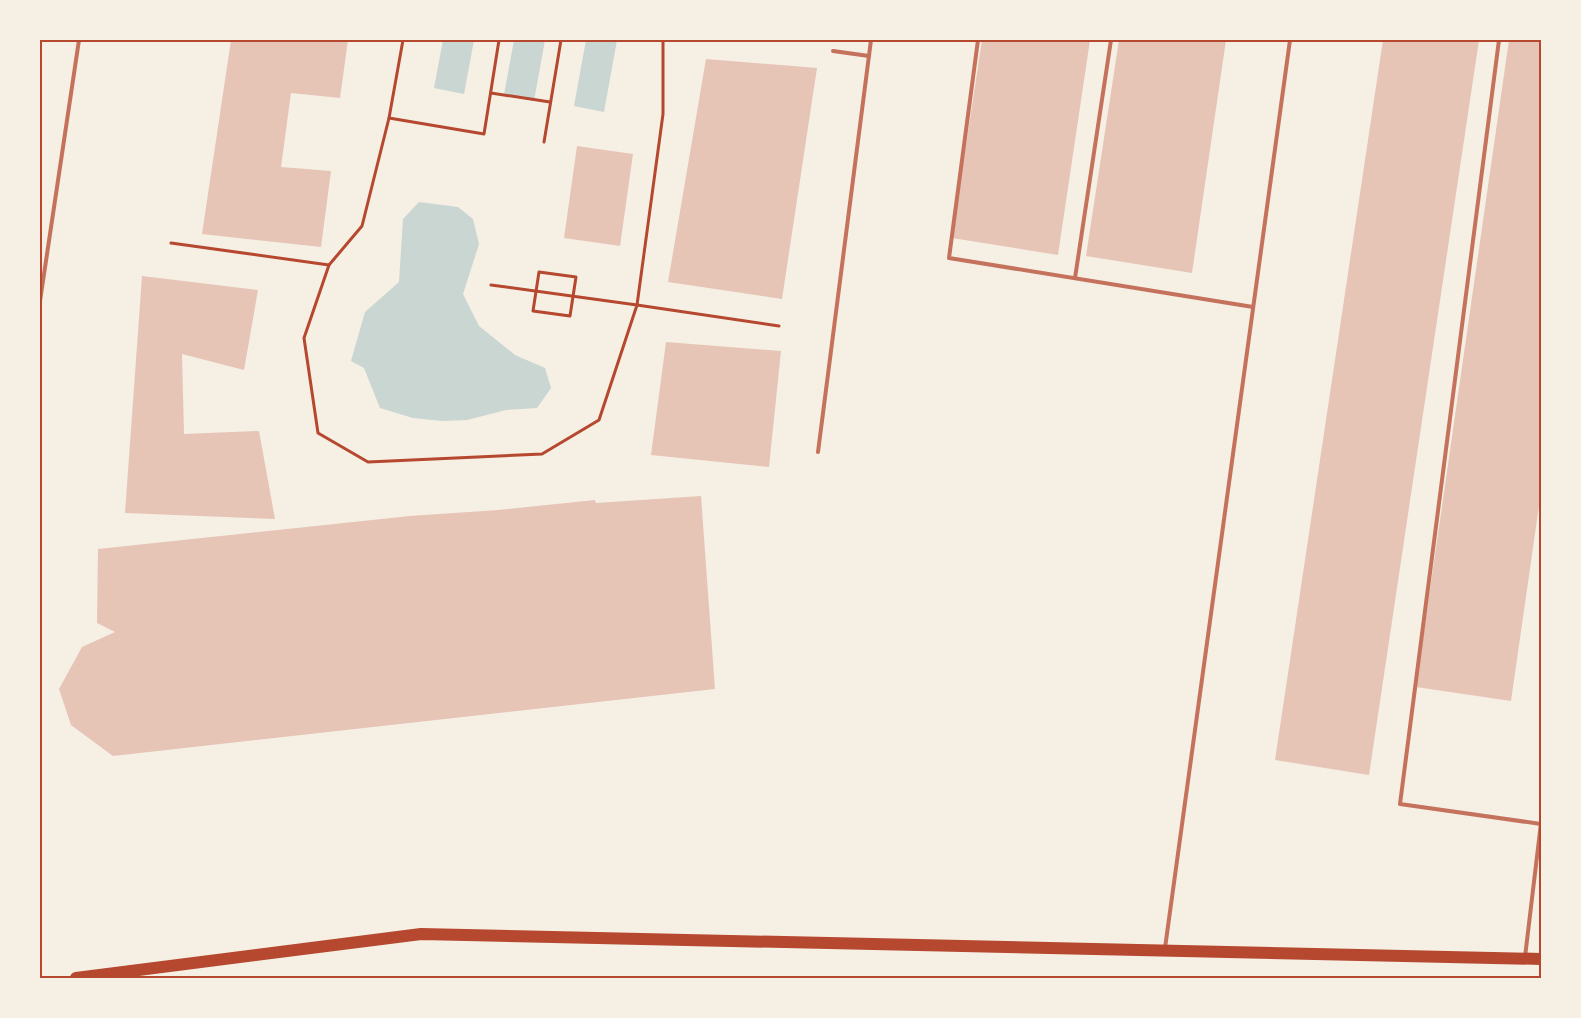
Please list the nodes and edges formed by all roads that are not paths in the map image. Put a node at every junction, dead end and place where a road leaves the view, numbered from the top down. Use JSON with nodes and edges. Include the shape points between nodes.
{"nodes":[{"id":1,"x":79,"y":40,"type":"edge"},
{"id":2,"x":871,"y":40,"type":"edge"},
{"id":3,"x":978,"y":40,"type":"edge"},
{"id":4,"x":1111,"y":40,"type":"edge"},
{"id":5,"x":1290,"y":40,"type":"edge"},
{"id":6,"x":1499,"y":40,"type":"edge"},
{"id":7,"x":833,"y":51,"type":"dead end"},
{"id":8,"x":869,"y":56,"type":"junction"},
{"id":9,"x":1076,"y":278,"type":"junction"},
{"id":10,"x":40,"y":301,"type":"edge"},
{"id":11,"x":1253,"y":307,"type":"junction"},
{"id":12,"x":818,"y":452,"type":"dead end"},
{"id":13,"x":1541,"y":823,"type":"edge"},
{"id":14,"x":1165,"y":951,"type":"junction"},
{"id":15,"x":1525,"y":958,"type":"junction"},
{"id":16,"x":1541,"y":959,"type":"edge"},
{"id":17,"x":76,"y":978,"type":"edge"}],
"edges":[{"from":1,"to":10,"type":"lane"},
{"from":2,"to":8,"type":"lane"},
{"from":3,"to":9,"type":"lane","via":[[949,258]]},
{"from":4,"to":9,"type":"lane"},
{"from":5,"to":11,"type":"lane"},
{"from":6,"to":13,"type":"lane","via":[[1400,804]]},
{"from":7,"to":8,"type":"lane"},
{"from":8,"to":12,"type":"lane"},
{"from":9,"to":11,"type":"lane"},
{"from":11,"to":14,"type":"lane"},
{"from":13,"to":15,"type":"lane"},
{"from":14,"to":15,"type":"main road"},
{"from":14,"to":17,"type":"main road","via":[[421,934]]},
{"from":15,"to":16,"type":"main road"}]}
